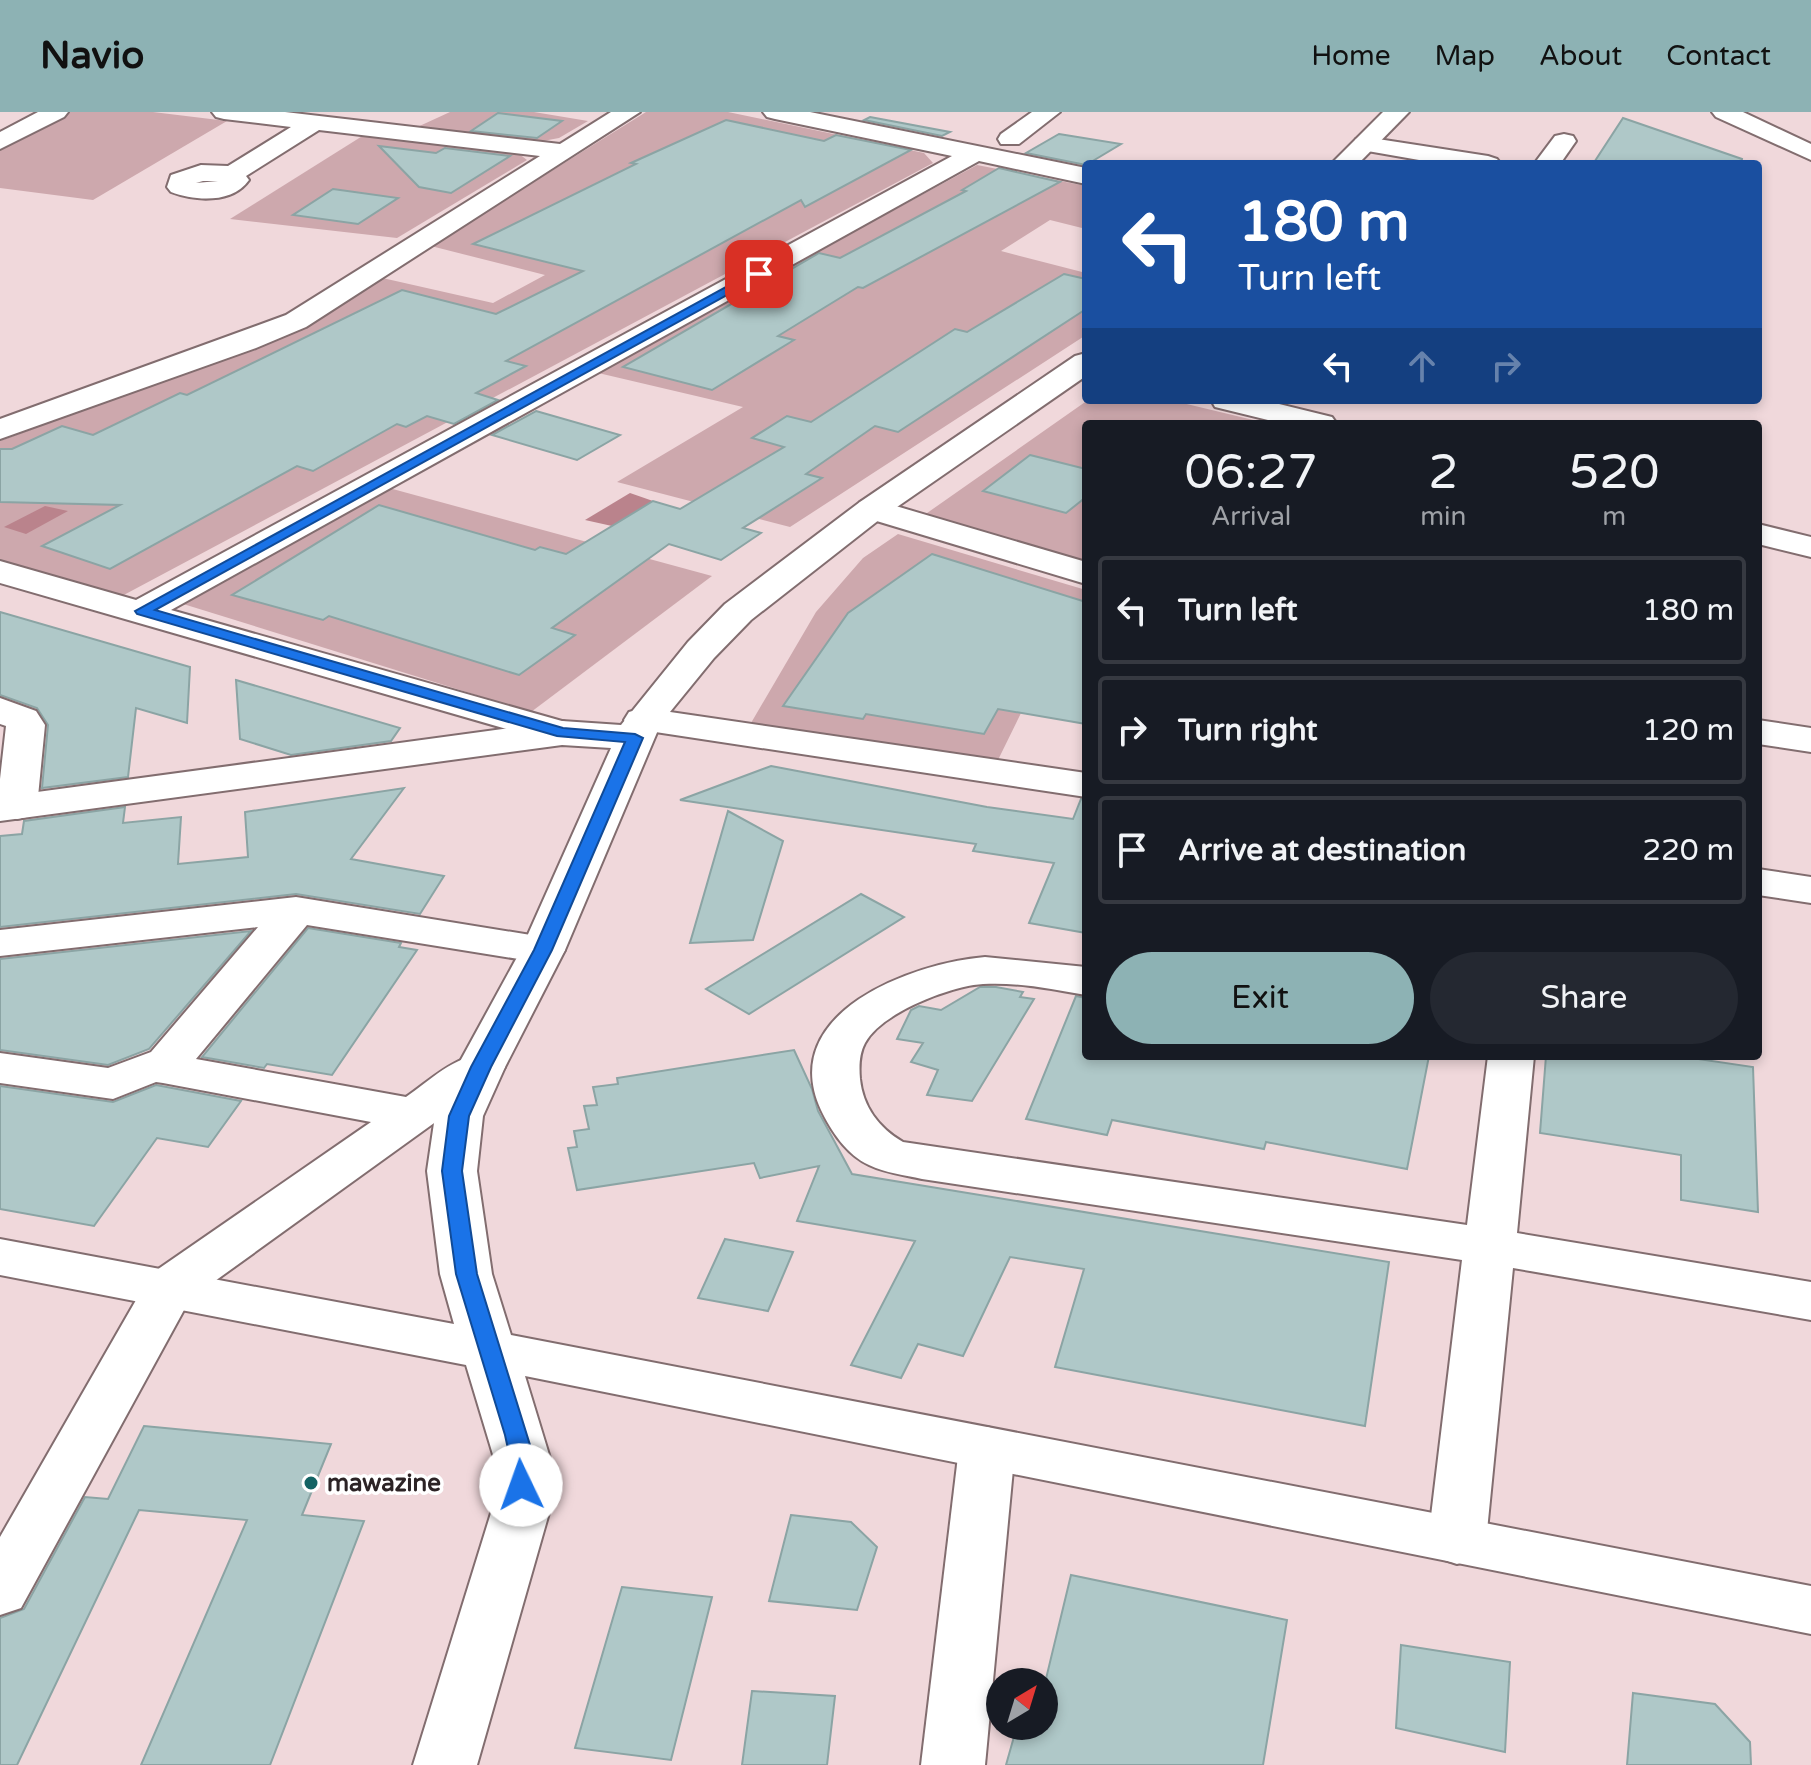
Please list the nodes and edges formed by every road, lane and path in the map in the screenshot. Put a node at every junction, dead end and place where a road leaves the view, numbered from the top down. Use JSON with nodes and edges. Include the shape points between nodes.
{"nodes":[{"id":1,"x":56,"y":112,"type":"edge"},
{"id":2,"x":224,"y":112,"type":"edge"},
{"id":3,"x":628,"y":112,"type":"edge"},
{"id":4,"x":775,"y":112,"type":"edge"},
{"id":5,"x":1048,"y":112,"type":"edge"},
{"id":6,"x":1397,"y":112,"type":"edge"},
{"id":7,"x":1724,"y":112,"type":"edge"},
{"id":8,"x":1771,"y":112,"type":"edge"},
{"id":9,"x":305,"y":122,"type":"junction"},
{"id":10,"x":1010,"y":139,"type":"dead end"},
{"id":11,"x":1811,"y":139,"type":"edge"},
{"id":12,"x":1564,"y":141,"type":"dead end"},
{"id":13,"x":0,"y":142,"type":"edge"},
{"id":14,"x":1365,"y":144,"type":"junction"},
{"id":15,"x":565,"y":152,"type":"junction"},
{"id":16,"x":1811,"y":153,"type":"edge"},
{"id":17,"x":974,"y":154,"type":"junction"},
{"id":18,"x":1348,"y":160,"type":"edge"},
{"id":19,"x":1463,"y":160,"type":"edge"},
{"id":20,"x":1550,"y":160,"type":"edge"},
{"id":21,"x":221,"y":173,"type":"dead end"},
{"id":22,"x":1082,"y":175,"type":"edge"},
{"id":23,"x":1082,"y":366,"type":"edge"},
{"id":24,"x":1279,"y":406,"type":"edge"},
{"id":25,"x":1312,"y":420,"type":"edge"},
{"id":26,"x":0,"y":430,"type":"edge"},
{"id":27,"x":872,"y":509,"type":"junction"},
{"id":28,"x":1762,"y":535,"type":"edge"},
{"id":29,"x":1811,"y":547,"type":"edge"},
{"id":30,"x":0,"y":572,"type":"edge"},
{"id":31,"x":1082,"y":572,"type":"edge"},
{"id":32,"x":142,"y":611,"type":"junction"},
{"id":33,"x":0,"y":710,"type":"edge"},
{"id":34,"x":639,"y":729,"type":"junction"},
{"id":35,"x":562,"y":733,"type":"junction"},
{"id":36,"x":1762,"y":733,"type":"edge"},
{"id":37,"x":1811,"y":740,"type":"edge"},
{"id":38,"x":1082,"y":784,"type":"edge"},
{"id":39,"x":9,"y":808,"type":"edge"},
{"id":40,"x":1762,"y":883,"type":"edge"},
{"id":41,"x":1811,"y":890,"type":"edge"},
{"id":42,"x":296,"y":910,"type":"junction"},
{"id":43,"x":0,"y":943,"type":"edge"},
{"id":44,"x":543,"y":950,"type":"junction"},
{"id":45,"x":1082,"y":981,"type":"edge"},
{"id":46,"x":1511,"y":1060,"type":"edge"},
{"id":47,"x":481,"y":1067,"type":"junction"},
{"id":48,"x":0,"y":1068,"type":"edge"},
{"id":49,"x":163,"y":1068,"type":"junction"},
{"id":50,"x":413,"y":1114,"type":"junction"},
{"id":51,"x":1490,"y":1246,"type":"junction"},
{"id":52,"x":0,"y":1257,"type":"edge"},
{"id":53,"x":170,"y":1287,"type":"junction"},
{"id":54,"x":1811,"y":1301,"type":"edge"},
{"id":55,"x":489,"y":1350,"type":"junction"},
{"id":56,"x":987,"y":1448,"type":"junction"},
{"id":57,"x":1457,"y":1541,"type":"junction"},
{"id":58,"x":0,"y":1591,"type":"edge"},
{"id":59,"x":1811,"y":1610,"type":"edge"},
{"id":60,"x":445,"y":1765,"type":"edge"},
{"id":61,"x":953,"y":1765,"type":"edge"}],
"edges":[{"from":1,"to":13,"type":"street"},
{"from":2,"to":9,"type":"street"},
{"from":3,"to":15,"type":"street"},
{"from":4,"to":17,"type":"street"},
{"from":5,"to":10,"type":"street"},
{"from":6,"to":14,"type":"street"},
{"from":7,"to":16,"type":"street"},
{"from":8,"to":11,"type":"street"},
{"from":9,"to":15,"type":"street"},
{"from":9,"to":21,"type":"street"},
{"from":12,"to":20,"type":"street"},
{"from":14,"to":18,"type":"street"},
{"from":14,"to":19,"type":"street"},
{"from":15,"to":26,"type":"street","via":[[296,321]]},
{"from":17,"to":22,"type":"street"},
{"from":17,"to":32,"type":"street"},
{"from":23,"to":27,"type":"street"},
{"from":24,"to":25,"type":"street"},
{"from":27,"to":31,"type":"street"},
{"from":27,"to":34,"type":"street","via":[[738,612]]},
{"from":28,"to":29,"type":"street"},
{"from":30,"to":32,"type":"street"},
{"from":32,"to":35,"type":"street"},
{"from":33,"to":39,"type":"street","via":[[26,725]]},
{"from":34,"to":35,"type":"street"},
{"from":34,"to":38,"type":"street"},
{"from":34,"to":44,"type":"street"},
{"from":35,"to":39,"type":"street"},
{"from":36,"to":37,"type":"street"},
{"from":40,"to":41,"type":"street"},
{"from":42,"to":43,"type":"street"},
{"from":42,"to":44,"type":"street"},
{"from":42,"to":49,"type":"street"},
{"from":44,"to":47,"type":"street"},
{"from":45,"to":51,"type":"street","via":[[984,970],[952,975],[894,999],[844,1038],[837,1056],[835,1078],[849,1119],[884,1153],[922,1163]]},
{"from":46,"to":51,"type":"street"},
{"from":47,"to":50,"type":"street"},
{"from":47,"to":55,"type":"street","via":[[459,1116],[452,1171],[466,1274]]},
{"from":48,"to":49,"type":"street","via":[[113,1084],[150,1067]]},
{"from":49,"to":50,"type":"street"},
{"from":50,"to":53,"type":"street"},
{"from":51,"to":54,"type":"street"},
{"from":51,"to":57,"type":"street"},
{"from":52,"to":53,"type":"street"},
{"from":53,"to":55,"type":"street"},
{"from":53,"to":58,"type":"street"},
{"from":55,"to":56,"type":"street"},
{"from":55,"to":60,"type":"street","via":[[522,1458],[520,1513]]},
{"from":56,"to":57,"type":"street"},
{"from":56,"to":61,"type":"street"},
{"from":57,"to":59,"type":"street"}]}
